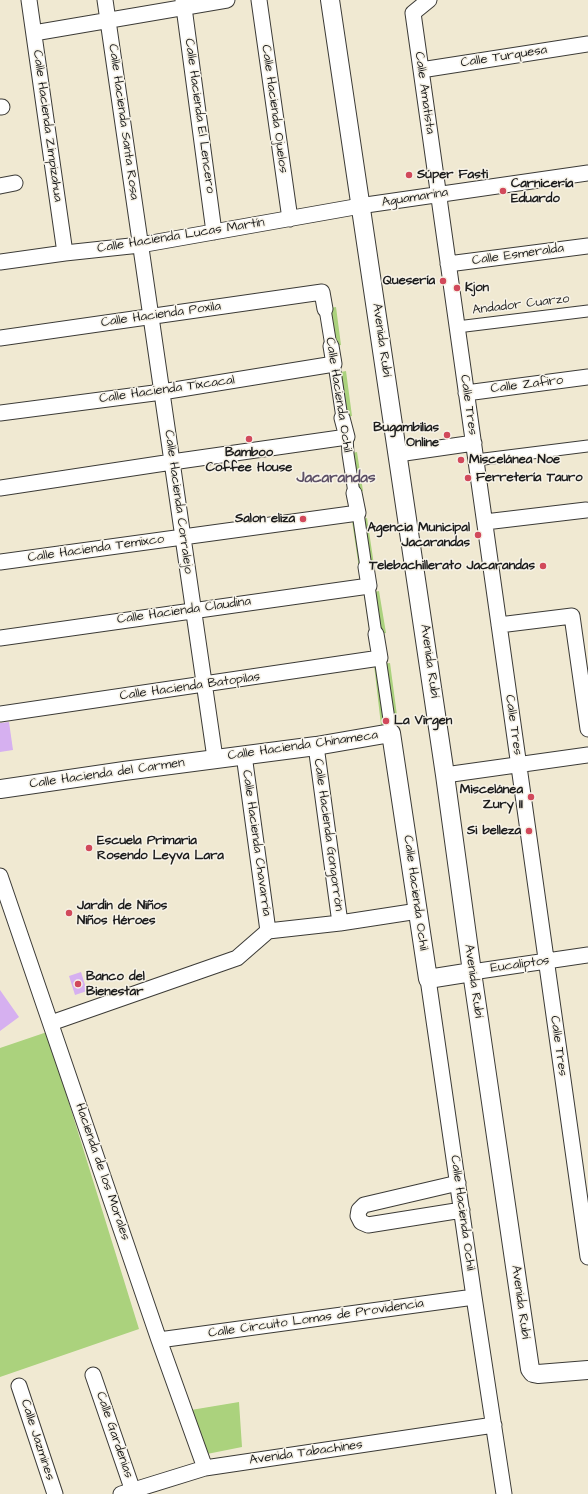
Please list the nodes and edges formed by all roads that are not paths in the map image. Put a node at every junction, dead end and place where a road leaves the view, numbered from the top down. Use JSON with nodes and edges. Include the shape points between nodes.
{"nodes":[{"id":1,"x":29,"y":0,"type":"edge"},
{"id":2,"x":105,"y":0,"type":"edge"},
{"id":3,"x":227,"y":0,"type":"edge"},
{"id":4,"x":259,"y":0,"type":"edge"},
{"id":5,"x":330,"y":0,"type":"edge"},
{"id":6,"x":429,"y":0,"type":"edge"},
{"id":7,"x":183,"y":4,"type":"edge"},
{"id":8,"x":108,"y":20,"type":"junction"},
{"id":9,"x":34,"y":33,"type":"junction"},
{"id":10,"x":588,"y":44,"type":"edge"},
{"id":11,"x":421,"y":70,"type":"junction"},
{"id":12,"x":588,"y":173,"type":"edge"},
{"id":13,"x":15,"y":184,"type":"dead end"},
{"id":14,"x":0,"y":186,"type":"edge"},
{"id":15,"x":438,"y":194,"type":"junction"},
{"id":16,"x":361,"y":206,"type":"junction"},
{"id":17,"x":290,"y":219,"type":"junction"},
{"id":18,"x":214,"y":232,"type":"junction"},
{"id":19,"x":140,"y":245,"type":"junction"},
{"id":20,"x":588,"y":246,"type":"edge"},
{"id":21,"x":65,"y":253,"type":"junction"},
{"id":22,"x":0,"y":262,"type":"edge"},
{"id":23,"x":448,"y":264,"type":"junction"},
{"id":24,"x":322,"y":292,"type":"joint"},
{"id":25,"x":325,"y":309,"type":"joint"},
{"id":26,"x":588,"y":311,"type":"edge"},
{"id":27,"x":151,"y":317,"type":"junction"},
{"id":28,"x":457,"y":327,"type":"junction"},
{"id":29,"x":0,"y":338,"type":"edge"},
{"id":30,"x":331,"y":346,"type":"joint"},
{"id":31,"x":334,"y":364,"type":"junction"},
{"id":32,"x":588,"y":377,"type":"edge"},
{"id":33,"x":162,"y":392,"type":"junction"},
{"id":34,"x":466,"y":393,"type":"junction"},
{"id":35,"x":0,"y":413,"type":"edge"},
{"id":36,"x":342,"y":418,"type":"joint"},
{"id":37,"x":347,"y":437,"type":"junction"},
{"id":38,"x":474,"y":443,"type":"junction"},
{"id":39,"x":588,"y":446,"type":"edge"},
{"id":40,"x":398,"y":454,"type":"junction"},
{"id":41,"x":476,"y":460,"type":"junction"},
{"id":42,"x":172,"y":462,"type":"junction"},
{"id":43,"x":0,"y":488,"type":"edge"},
{"id":44,"x":354,"y":493,"type":"joint"},
{"id":45,"x":586,"y":510,"type":"dead end"},
{"id":46,"x":358,"y":513,"type":"junction"},
{"id":47,"x":485,"y":522,"type":"junction"},
{"id":48,"x":183,"y":537,"type":"junction"},
{"id":49,"x":0,"y":562,"type":"edge"},
{"id":50,"x":366,"y":567,"type":"joint"},
{"id":51,"x":369,"y":586,"type":"junction"},
{"id":52,"x":193,"y":610,"type":"junction"},
{"id":53,"x":499,"y":625,"type":"junction"},
{"id":54,"x":376,"y":634,"type":"joint"},
{"id":55,"x":0,"y":638,"type":"edge"},
{"id":56,"x":380,"y":658,"type":"junction"},
{"id":57,"x":204,"y":685,"type":"junction"},
{"id":58,"x":0,"y":714,"type":"edge"},
{"id":59,"x":588,"y":729,"type":"edge"},
{"id":60,"x":392,"y":732,"type":"junction"},
{"id":61,"x":316,"y":746,"type":"junction"},
{"id":62,"x":244,"y":755,"type":"junction"},
{"id":63,"x":588,"y":755,"type":"edge"},
{"id":64,"x":215,"y":758,"type":"junction"},
{"id":65,"x":519,"y":765,"type":"junction"},
{"id":66,"x":445,"y":775,"type":"junction"},
{"id":67,"x":0,"y":789,"type":"edge"},
{"id":68,"x":0,"y":876,"type":"edge"},
{"id":69,"x":418,"y":911,"type":"junction"},
{"id":70,"x":340,"y":923,"type":"junction"},
{"id":71,"x":268,"y":931,"type":"junction"},
{"id":72,"x":588,"y":955,"type":"edge"},
{"id":73,"x":546,"y":961,"type":"junction"},
{"id":74,"x":472,"y":972,"type":"junction"},
{"id":75,"x":428,"y":979,"type":"junction"},
{"id":76,"x":51,"y":1023,"type":"junction"},
{"id":77,"x":581,"y":1162,"type":"edge"},
{"id":78,"x":458,"y":1183,"type":"junction"},
{"id":79,"x":462,"y":1210,"type":"junction"},
{"id":80,"x":588,"y":1257,"type":"edge"},
{"id":81,"x":474,"y":1297,"type":"junction"},
{"id":82,"x":159,"y":1340,"type":"junction"},
{"id":83,"x":588,"y":1370,"type":"edge"},
{"id":84,"x":93,"y":1376,"type":"dead end"},
{"id":85,"x":19,"y":1386,"type":"dead end"},
{"id":86,"x":494,"y":1425,"type":"junction"},
{"id":87,"x":205,"y":1468,"type":"junction"},
{"id":88,"x":130,"y":1493,"type":"edge"},
{"id":89,"x":55,"y":1494,"type":"edge"},
{"id":90,"x":504,"y":1494,"type":"edge"}],
"edges":[{"from":1,"to":9,"type":"street","name":"Calle Hacienda Zimpizahua"},
{"from":2,"to":8,"type":"street","name":"Calle Hacienda Santa Rosa"},
{"from":3,"to":7,"type":"street"},
{"from":4,"to":17,"type":"street","name":"Calle Hacienda Ojuelos"},
{"from":5,"to":16,"type":"street","name":"Avenida Rubí"},
{"from":6,"to":11,"type":"street","name":"Calle Amatista","via":[[413,13]]},
{"from":7,"to":8,"type":"street"},
{"from":7,"to":18,"type":"street","name":"Calle Hacienda El Lencero"},
{"from":8,"to":9,"type":"street"},
{"from":8,"to":19,"type":"street","name":"Calle Hacienda Santa Rosa"},
{"from":9,"to":21,"type":"street","name":"Calle Hacienda Zimpizahua"},
{"from":10,"to":11,"type":"street","name":"Calle Turquesa"},
{"from":11,"to":15,"type":"street","name":"Calle Amatista"},
{"from":12,"to":15,"type":"street","name":"Aguamarina"},
{"from":13,"to":14,"type":"street"},
{"from":15,"to":16,"type":"street","name":"Aguamarina"},
{"from":15,"to":23,"type":"street","name":"Calle Tres"},
{"from":16,"to":17,"type":"street","name":"Calle Hacienda Lucas Martín"},
{"from":16,"to":40,"type":"street","name":"Avenida Rubí"},
{"from":17,"to":18,"type":"street","name":"Calle Hacienda Lucas Martín"},
{"from":18,"to":19,"type":"street","name":"Calle Hacienda Lucas Martín"},
{"from":19,"to":21,"type":"street","name":"Calle Hacienda Lucas Martín"},
{"from":19,"to":27,"type":"street","name":"Calle Hacienda Corralejo"},
{"from":20,"to":23,"type":"street","name":"Calle Esmeralda"},
{"from":21,"to":22,"type":"street","name":"Calle Hacienda Lucas Martín"},
{"from":23,"to":28,"type":"street","name":"Calle Tres"},
{"from":24,"to":25,"type":"street","name":"Calle Hacienda Ochil"},
{"from":24,"to":27,"type":"street","name":"Calle Hacienda Poxila"},
{"from":25,"to":30,"type":"street","name":"Calle Hacienda Ochil"},
{"from":26,"to":28,"type":"street","name":"Andador Cuarzo"},
{"from":27,"to":29,"type":"street","name":"Calle Hacienda Poxila"},
{"from":27,"to":33,"type":"street","name":"Calle Hacienda Corralejo"},
{"from":28,"to":34,"type":"street","name":"Calle Tres"},
{"from":30,"to":31,"type":"street","name":"Calle Hacienda Ochil"},
{"from":31,"to":33,"type":"street","name":"Calle Hacienda Tixcacal"},
{"from":31,"to":36,"type":"street","name":"Calle Hacienda Ochil"},
{"from":32,"to":34,"type":"street","name":"Calle Zafiro"},
{"from":33,"to":35,"type":"street","name":"Calle Hacienda Tixcacal"},
{"from":33,"to":42,"type":"street","name":"Calle Hacienda Corralejo"},
{"from":34,"to":38,"type":"street","name":"Calle Tres"},
{"from":36,"to":37,"type":"street","name":"Calle Hacienda Ochil"},
{"from":37,"to":42,"type":"street"},
{"from":37,"to":44,"type":"street","name":"Calle Hacienda Ochil"},
{"from":38,"to":40,"type":"street"},
{"from":38,"to":41,"type":"street","name":"Calle Tres"},
{"from":39,"to":41,"type":"street"},
{"from":40,"to":66,"type":"street","name":"Avenida Rubí"},
{"from":41,"to":47,"type":"street","name":"Calle Tres"},
{"from":42,"to":43,"type":"street"},
{"from":42,"to":48,"type":"street","name":"Calle Hacienda Corralejo"},
{"from":44,"to":46,"type":"street","name":"Calle Hacienda Ochil"},
{"from":45,"to":47,"type":"street"},
{"from":46,"to":48,"type":"street","name":"Calle Hacienda Temixco"},
{"from":46,"to":50,"type":"street","name":"Calle Hacienda Ochil"},
{"from":47,"to":53,"type":"street","name":"Calle Tres"},
{"from":48,"to":49,"type":"street","name":"Calle Hacienda Temixco"},
{"from":48,"to":52,"type":"street","name":"Calle Hacienda Corralejo"},
{"from":50,"to":51,"type":"street","name":"Calle Hacienda Ochil"},
{"from":51,"to":52,"type":"street","name":"Calle Hacienda Claudina"},
{"from":51,"to":54,"type":"street","name":"Calle Hacienda Ochil"},
{"from":52,"to":55,"type":"street","name":"Calle Hacienda Claudina"},
{"from":52,"to":57,"type":"street","name":"Calle Hacienda Corralejo"},
{"from":53,"to":59,"type":"street","via":[[572,616]]},
{"from":53,"to":65,"type":"street","name":"Calle Tres"},
{"from":54,"to":56,"type":"street","name":"Calle Hacienda Ochil"},
{"from":56,"to":57,"type":"street","name":"Calle Hacienda Batopilas"},
{"from":56,"to":60,"type":"street","name":"Calle Hacienda Ochil"},
{"from":57,"to":58,"type":"street","name":"Calle Hacienda Batopilas"},
{"from":57,"to":64,"type":"street","name":"Calle Hacienda Corralejo"},
{"from":60,"to":61,"type":"street","name":"Calle Hacienda Chinameca"},
{"from":60,"to":69,"type":"street","name":"Calle Hacienda Ochil"},
{"from":61,"to":62,"type":"street","name":"Calle Hacienda Chinameca"},
{"from":61,"to":70,"type":"street","name":"Calle Hacienda Gongorrón"},
{"from":62,"to":64,"type":"street","name":"Calle Hacienda Chinameca"},
{"from":62,"to":71,"type":"street","name":"Calle Hacienda Chavarría"},
{"from":63,"to":65,"type":"street"},
{"from":64,"to":67,"type":"street","name":"Calle Hacienda del Carmen"},
{"from":65,"to":66,"type":"street"},
{"from":65,"to":73,"type":"street","name":"Calle Tres"},
{"from":66,"to":74,"type":"street","name":"Avenida Rubí"},
{"from":68,"to":76,"type":"street","name":"Hacienda de los Morales"},
{"from":69,"to":70,"type":"street"},
{"from":69,"to":75,"type":"street","name":"Calle Hacienda Ochil"},
{"from":70,"to":71,"type":"street"},
{"from":71,"to":76,"type":"street","via":[[237,958]]},
{"from":72,"to":73,"type":"street","name":"Eucaliptos"},
{"from":73,"to":74,"type":"street","name":"Eucaliptos"},
{"from":73,"to":77,"type":"street","name":"Calle Tres"},
{"from":74,"to":75,"type":"street","name":"Eucaliptos"},
{"from":74,"to":83,"type":"street","name":"Avenida Rubí","via":[[530,1369],[538,1374]]},
{"from":75,"to":78,"type":"street","name":"Calle Hacienda Ochil"},
{"from":76,"to":82,"type":"street","name":"Hacienda de los Morales"},
{"from":77,"to":80,"type":"street","name":"Calle Tres"},
{"from":78,"to":79,"type":"street","name":"Calle Hacienda Ochil"},
{"from":78,"to":79,"type":"street","via":[[364,1205],[358,1216],[361,1222],[368,1225]]},
{"from":79,"to":81,"type":"street","name":"Calle Hacienda Ochil"},
{"from":81,"to":82,"type":"street","name":"Calle Circuito Lomas de Providencia"},
{"from":81,"to":86,"type":"street","name":"Calle Hacienda Ochil"},
{"from":82,"to":87,"type":"street","name":"Hacienda de los Morales"},
{"from":84,"to":88,"type":"street","name":"Calle Gardenias"},
{"from":85,"to":89,"type":"street","name":"Calle Jazmines"},
{"from":86,"to":87,"type":"street","name":"Avenida Tabachines"},
{"from":86,"to":90,"type":"street","name":"Calle Hacienda Ochil"},
{"from":87,"to":88,"type":"street","name":"Avenida Tabachines"}]}
